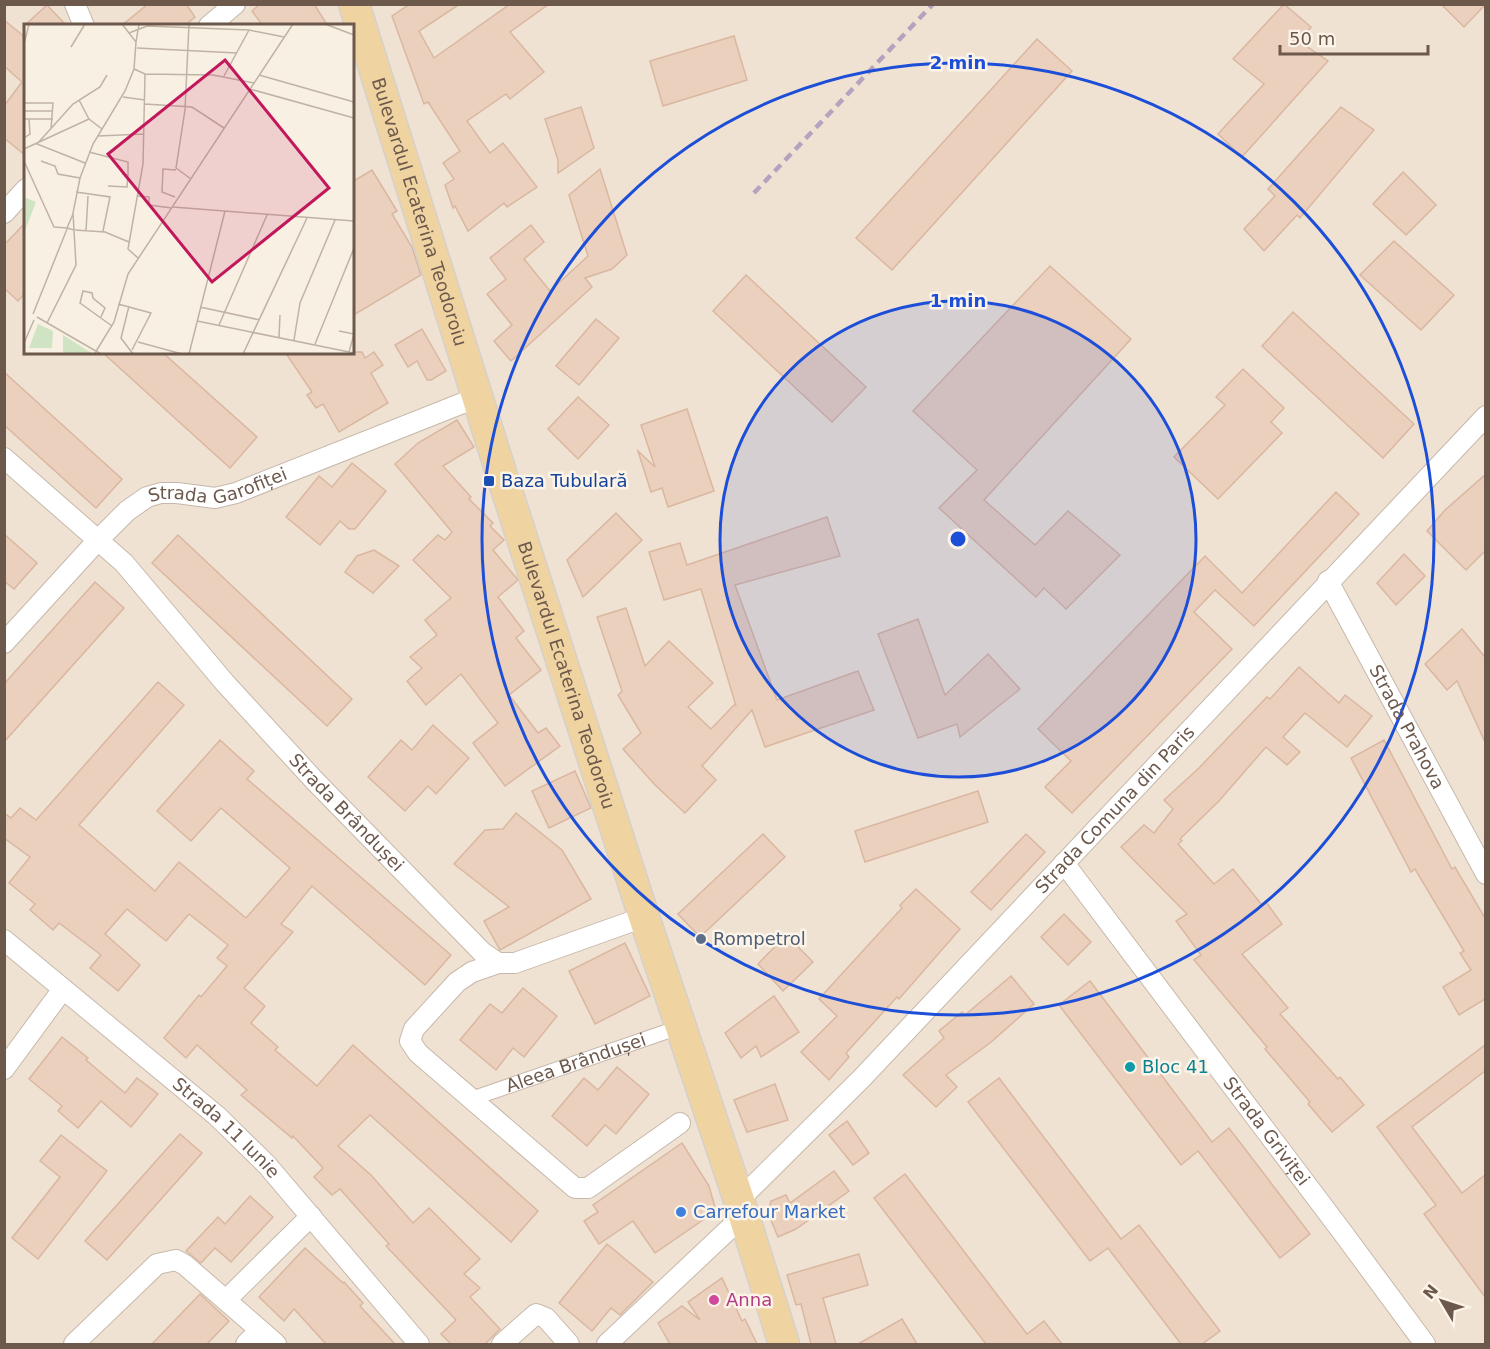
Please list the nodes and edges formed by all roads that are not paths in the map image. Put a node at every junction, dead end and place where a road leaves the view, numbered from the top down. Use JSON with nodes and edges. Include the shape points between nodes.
{"nodes":[{"id":1,"x":75,"y":4,"type":"edge"},
{"id":2,"x":235,"y":4,"type":"edge"},
{"id":3,"x":354,"y":4,"type":"edge"},
{"id":4,"x":83,"y":24,"type":"edge"},
{"id":5,"x":211,"y":24,"type":"edge"},
{"id":6,"x":24,"y":191,"type":"edge"},
{"id":7,"x":4,"y":213,"type":"edge"},
{"id":8,"x":478,"y":398,"type":"junction"},
{"id":9,"x":1485,"y":416,"type":"edge"},
{"id":10,"x":4,"y":458,"type":"edge"},
{"id":11,"x":98,"y":540,"type":"junction"},
{"id":12,"x":1328,"y":581,"type":"junction"},
{"id":13,"x":4,"y":643,"type":"edge"},
{"id":14,"x":1064,"y":863,"type":"junction"},
{"id":15,"x":1485,"y":874,"type":"edge"},
{"id":16,"x":644,"y":917,"type":"junction"},
{"id":17,"x":4,"y":940,"type":"edge"},
{"id":18,"x":498,"y":963,"type":"junction"},
{"id":19,"x":63,"y":989,"type":"junction"},
{"id":20,"x":680,"y":1027,"type":"junction"},
{"id":21,"x":4,"y":1069,"type":"edge"},
{"id":22,"x":471,"y":1100,"type":"junction"},
{"id":23,"x":680,"y":1123,"type":"dead end"},
{"id":24,"x":741,"y":1208,"type":"junction"},
{"id":25,"x":311,"y":1216,"type":"junction"},
{"id":26,"x":225,"y":1300,"type":"junction"},
{"id":27,"x":260,"y":1330,"type":"junction"},
{"id":28,"x":74,"y":1344,"type":"edge"},
{"id":29,"x":246,"y":1344,"type":"edge"},
{"id":30,"x":276,"y":1344,"type":"edge"},
{"id":31,"x":419,"y":1344,"type":"edge"},
{"id":32,"x":502,"y":1344,"type":"edge"},
{"id":33,"x":569,"y":1344,"type":"edge"},
{"id":34,"x":607,"y":1344,"type":"edge"},
{"id":35,"x":784,"y":1344,"type":"edge"},
{"id":36,"x":1425,"y":1344,"type":"edge"}],
"edges":[{"from":1,"to":4,"type":"street"},
{"from":2,"to":5,"type":"street"},
{"from":3,"to":8,"type":"main road","name":"Bulevardul Ecaterina Teodoroiu"},
{"from":6,"to":7,"type":"street"},
{"from":8,"to":11,"type":"street","name":"Strada Garofiței","via":[[236,493],[215,498],[177,493],[147,497]]},
{"from":8,"to":16,"type":"main road","name":"Bulevardul Ecaterina Teodoroiu"},
{"from":9,"to":12,"type":"street","name":"Strada Comuna din Paris"},
{"from":10,"to":11,"type":"street","name":"Strada Brândușei"},
{"from":11,"to":13,"type":"street","name":"Strada Garofiței"},
{"from":11,"to":18,"type":"street","name":"Strada Brândușei","via":[[124,563],[225,683],[314,780],[482,952]]},
{"from":12,"to":14,"type":"street","name":"Strada Comuna din Paris"},
{"from":12,"to":15,"type":"street","name":"Strada Prahova"},
{"from":14,"to":24,"type":"street","name":"Strada Comuna din Paris"},
{"from":14,"to":36,"type":"street","name":"Strada Griviței"},
{"from":16,"to":18,"type":"street","via":[[515,963]]},
{"from":16,"to":20,"type":"main road","name":"Bulevardul Ecaterina Teodoroiu"},
{"from":17,"to":19,"type":"street","name":"Strada 11 Iunie"},
{"from":18,"to":22,"type":"street","via":[[457,982],[414,1029],[410,1041],[418,1053]]},
{"from":19,"to":21,"type":"street"},
{"from":19,"to":25,"type":"street","name":"Strada 11 Iunie","via":[[217,1116]]},
{"from":20,"to":22,"type":"street","name":"Aleea Brândușei"},
{"from":20,"to":24,"type":"main road","name":"Bulevardul Ecaterina Teodoroiu"},
{"from":22,"to":23,"type":"street","via":[[575,1188],[588,1188]]},
{"from":24,"to":34,"type":"street","name":"Strada Comuna din Paris"},
{"from":24,"to":35,"type":"main road","name":"Bulevardul Ecaterina Teodoroiu"},
{"from":25,"to":26,"type":"street"},
{"from":25,"to":31,"type":"street","name":"Strada 11 Iunie"},
{"from":26,"to":27,"type":"street"},
{"from":26,"to":28,"type":"street","via":[[185,1265],[176,1260],[166,1261],[157,1264]]},
{"from":27,"to":29,"type":"street"},
{"from":27,"to":30,"type":"street"},
{"from":32,"to":33,"type":"street","via":[[536,1314],[546,1318]]}]}
